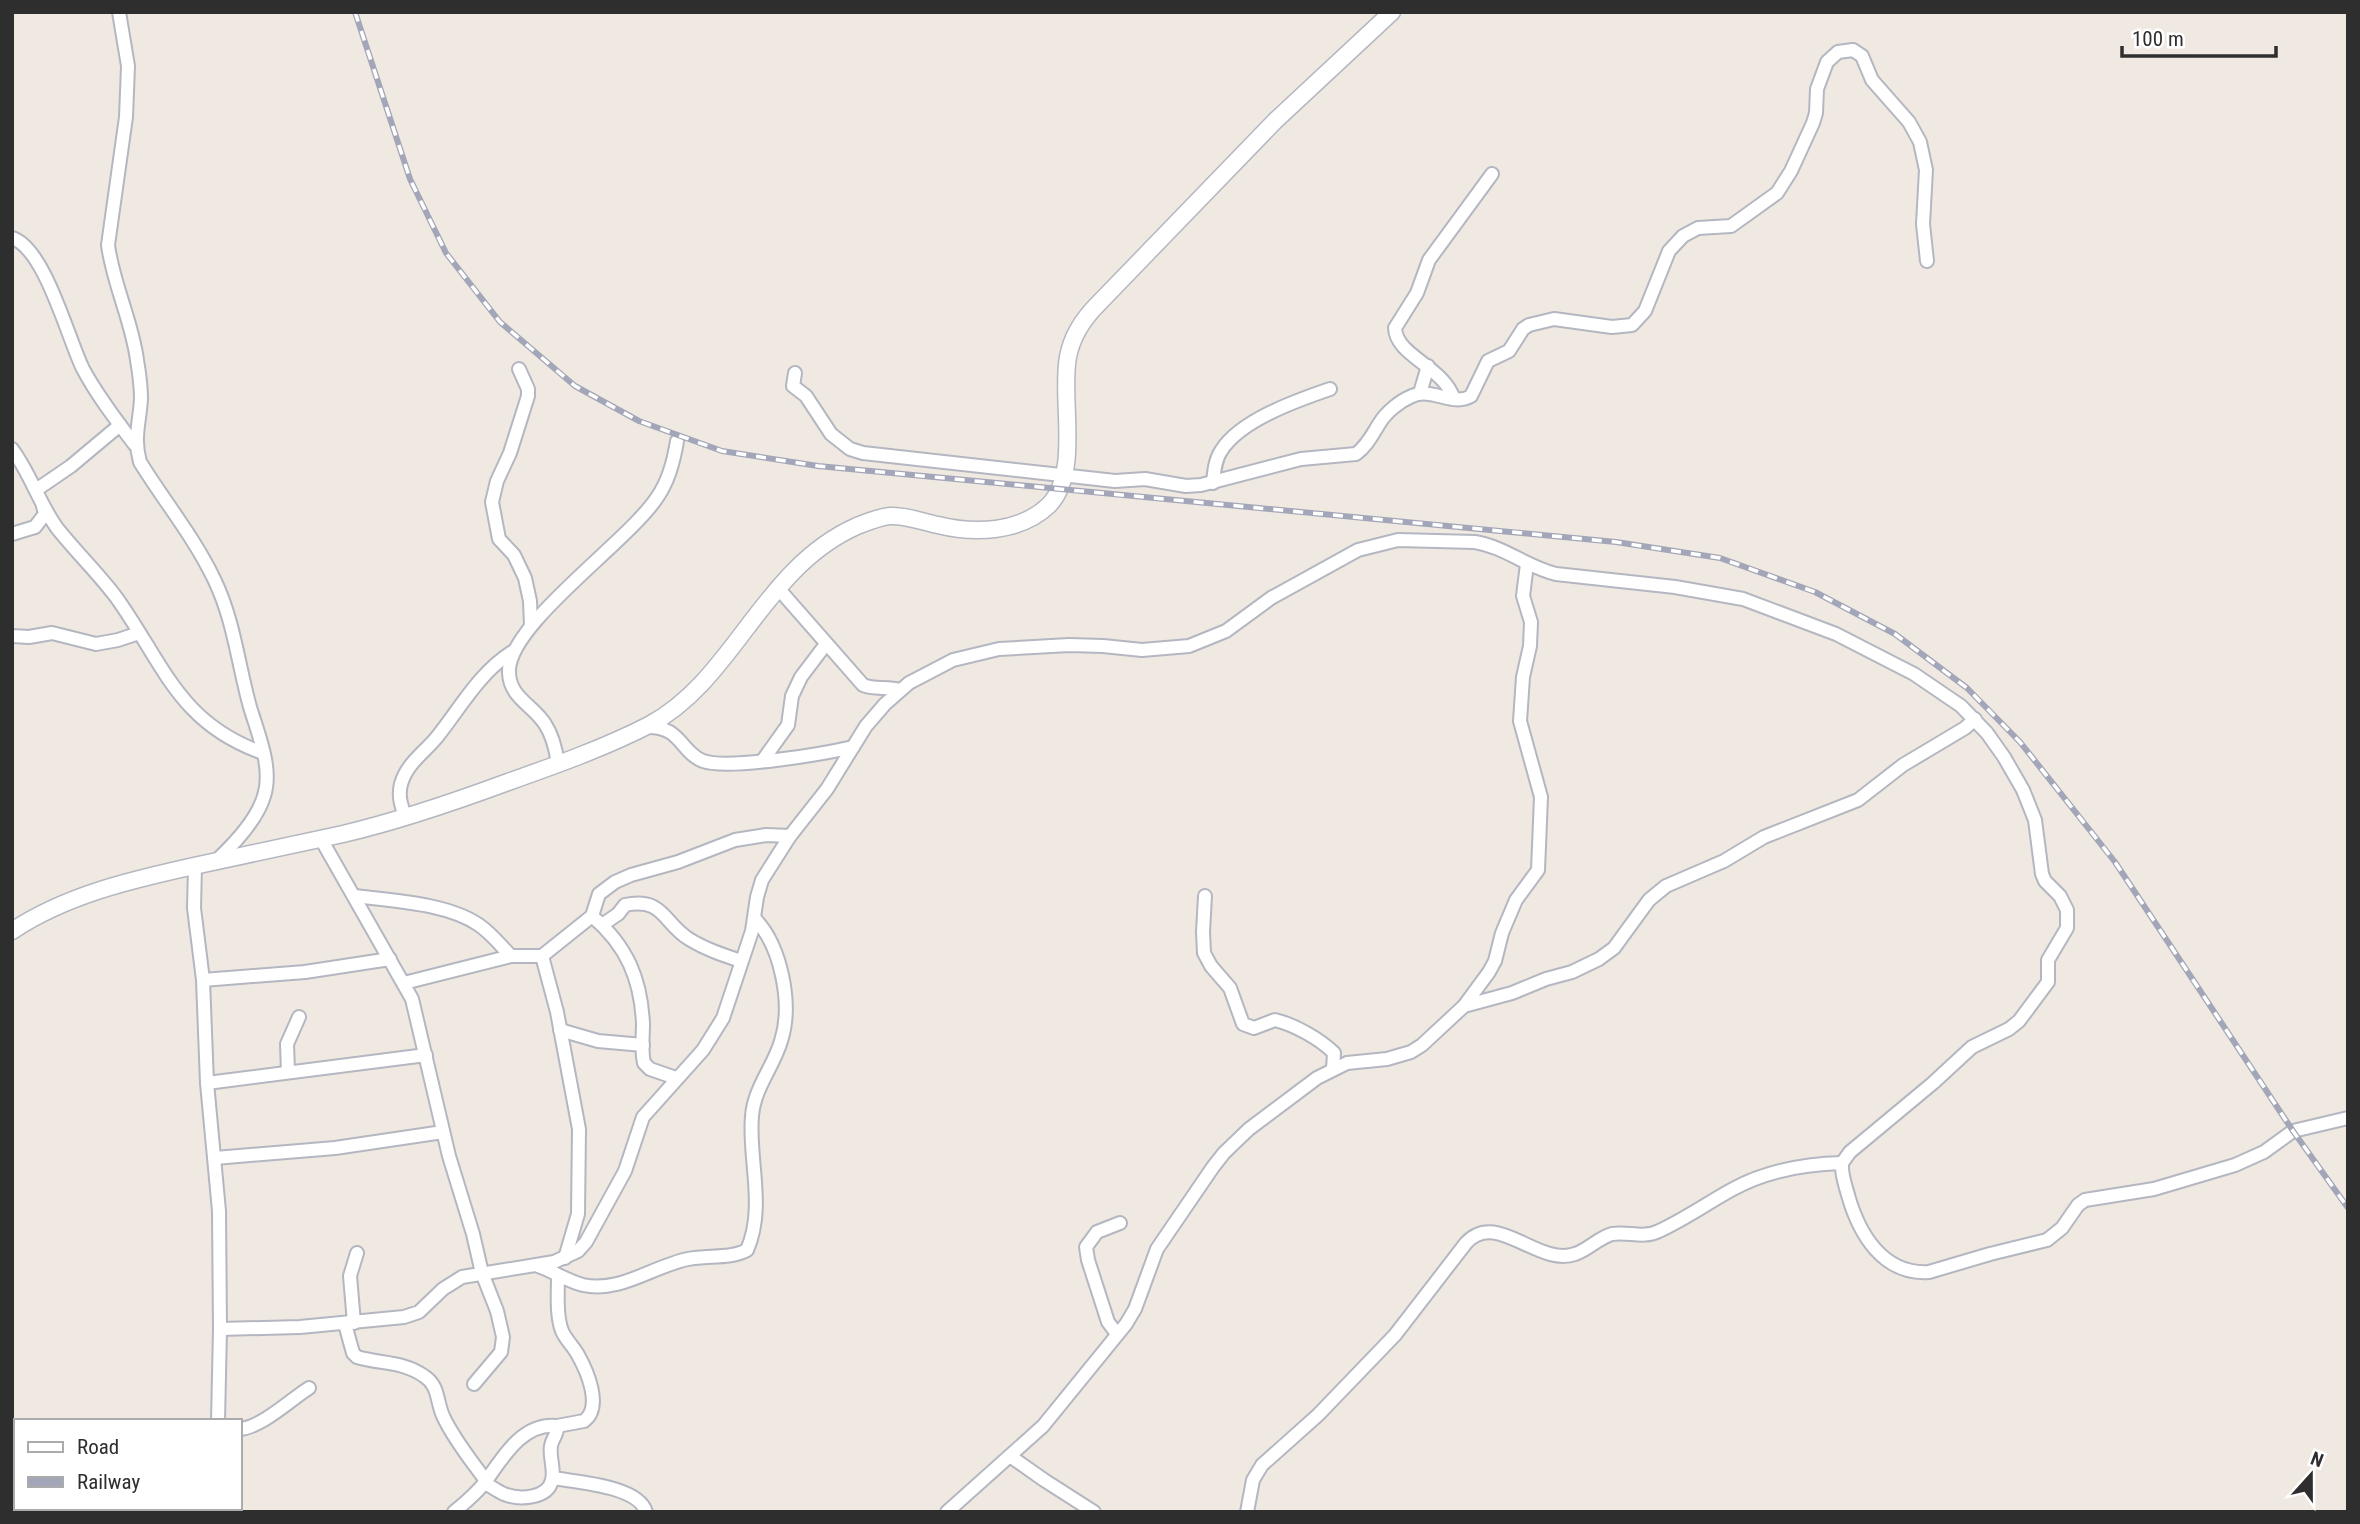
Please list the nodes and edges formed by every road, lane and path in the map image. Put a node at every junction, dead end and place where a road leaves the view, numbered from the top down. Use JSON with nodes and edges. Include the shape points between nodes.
{"nodes":[{"id":1,"x":119,"y":12,"type":"edge"},
{"id":2,"x":1392,"y":12,"type":"edge"},
{"id":3,"x":1492,"y":174,"type":"dead end"},
{"id":4,"x":12,"y":238,"type":"edge"},
{"id":5,"x":1927,"y":261,"type":"dead end"},
{"id":6,"x":1428,"y":366,"type":"junction"},
{"id":7,"x":519,"y":369,"type":"dead end"},
{"id":8,"x":795,"y":373,"type":"dead end"},
{"id":9,"x":1330,"y":389,"type":"dead end"},
{"id":10,"x":1420,"y":393,"type":"junction"},
{"id":11,"x":1454,"y":399,"type":"junction"},
{"id":12,"x":120,"y":425,"type":"junction"},
{"id":13,"x":677,"y":440,"type":"dead end"},
{"id":14,"x":135,"y":445,"type":"junction"},
{"id":15,"x":12,"y":449,"type":"edge"},
{"id":16,"x":1063,"y":475,"type":"junction"},
{"id":17,"x":1213,"y":482,"type":"junction"},
{"id":18,"x":36,"y":490,"type":"junction"},
{"id":19,"x":43,"y":506,"type":"junction"},
{"id":20,"x":12,"y":534,"type":"edge"},
{"id":21,"x":1527,"y":564,"type":"junction"},
{"id":22,"x":776,"y":587,"type":"junction"},
{"id":23,"x":531,"y":626,"type":"junction"},
{"id":24,"x":139,"y":633,"type":"junction"},
{"id":25,"x":12,"y":636,"type":"edge"},
{"id":26,"x":826,"y":644,"type":"junction"},
{"id":27,"x":512,"y":652,"type":"junction"},
{"id":28,"x":900,"y":690,"type":"junction"},
{"id":29,"x":1975,"y":719,"type":"junction"},
{"id":30,"x":645,"y":727,"type":"junction"},
{"id":31,"x":853,"y":747,"type":"junction"},
{"id":32,"x":263,"y":753,"type":"junction"},
{"id":33,"x":763,"y":760,"type":"junction"},
{"id":34,"x":558,"y":764,"type":"junction"},
{"id":35,"x":405,"y":816,"type":"junction"},
{"id":36,"x":790,"y":836,"type":"junction"},
{"id":37,"x":321,"y":839,"type":"junction"},
{"id":38,"x":217,"y":860,"type":"junction"},
{"id":39,"x":195,"y":866,"type":"junction"},
{"id":40,"x":355,"y":896,"type":"junction"},
{"id":41,"x":1205,"y":896,"type":"dead end"},
{"id":42,"x":755,"y":919,"type":"junction"},
{"id":43,"x":597,"y":920,"type":"junction"},
{"id":44,"x":12,"y":931,"type":"edge"},
{"id":45,"x":511,"y":956,"type":"junction"},
{"id":46,"x":542,"y":956,"type":"junction"},
{"id":47,"x":390,"y":959,"type":"junction"},
{"id":48,"x":741,"y":961,"type":"junction"},
{"id":49,"x":203,"y":980,"type":"junction"},
{"id":50,"x":404,"y":983,"type":"junction"},
{"id":51,"x":1464,"y":1006,"type":"junction"},
{"id":52,"x":299,"y":1017,"type":"dead end"},
{"id":53,"x":560,"y":1030,"type":"junction"},
{"id":54,"x":643,"y":1045,"type":"junction"},
{"id":55,"x":426,"y":1055,"type":"junction"},
{"id":56,"x":1333,"y":1069,"type":"junction"},
{"id":57,"x":288,"y":1072,"type":"junction"},
{"id":58,"x":676,"y":1078,"type":"junction"},
{"id":59,"x":207,"y":1083,"type":"junction"},
{"id":60,"x":2348,"y":1118,"type":"edge"},
{"id":61,"x":443,"y":1132,"type":"junction"},
{"id":62,"x":215,"y":1158,"type":"junction"},
{"id":63,"x":1842,"y":1163,"type":"junction"},
{"id":64,"x":1121,"y":1223,"type":"dead end"},
{"id":65,"x":357,"y":1253,"type":"dead end"},
{"id":66,"x":565,"y":1258,"type":"junction"},
{"id":67,"x":537,"y":1266,"type":"junction"},
{"id":68,"x":481,"y":1273,"type":"junction"},
{"id":69,"x":558,"y":1276,"type":"junction"},
{"id":70,"x":350,"y":1324,"type":"junction"},
{"id":71,"x":220,"y":1329,"type":"junction"},
{"id":72,"x":1117,"y":1334,"type":"junction"},
{"id":73,"x":474,"y":1384,"type":"dead end"},
{"id":74,"x":309,"y":1388,"type":"dead end"},
{"id":75,"x":218,"y":1419,"type":"edge"},
{"id":76,"x":557,"y":1426,"type":"junction"},
{"id":77,"x":242,"y":1429,"type":"edge"},
{"id":78,"x":1010,"y":1456,"type":"junction"},
{"id":79,"x":553,"y":1478,"type":"junction"},
{"id":80,"x":485,"y":1482,"type":"junction"},
{"id":81,"x":454,"y":1512,"type":"edge"},
{"id":82,"x":646,"y":1512,"type":"edge"},
{"id":83,"x":947,"y":1512,"type":"edge"},
{"id":84,"x":1094,"y":1512,"type":"edge"},
{"id":85,"x":1247,"y":1512,"type":"edge"}],
"edges":[{"from":1,"to":14,"type":"street","via":[[128,66],[127,104],[108,245],[137,357],[141,397]]},
{"from":2,"to":16,"type":"street","via":[[1275,121],[1080,325],[1067,360],[1068,444]]},
{"from":3,"to":6,"type":"street","via":[[1429,260],[1417,293],[1395,328],[1399,342]]},
{"from":4,"to":12,"type":"street","via":[[22,242],[41,270],[83,368]]},
{"from":5,"to":11,"type":"street","via":[[1923,223],[1926,170],[1920,142],[1872,79],[1862,56],[1853,50],[1838,52],[1827,62],[1817,89],[1813,123],[1777,193],[1731,226],[1698,228],[1683,236],[1670,251],[1638,321],[1619,328],[1562,319],[1529,325],[1509,351],[1488,361],[1471,396]]},
{"from":6,"to":10,"type":"street"},
{"from":6,"to":11,"type":"street","via":[[1448,384]]},
{"from":7,"to":23,"type":"street","via":[[528,396],[492,502],[499,538],[525,578]]},
{"from":8,"to":16,"type":"street","via":[[795,389],[806,396],[831,435],[858,452]]},
{"from":9,"to":17,"type":"street","via":[[1279,410],[1230,439],[1220,452]]},
{"from":10,"to":11,"type":"street"},
{"from":10,"to":17,"type":"street","via":[[1388,412],[1356,454],[1301,458]]},
{"from":12,"to":14,"type":"street"},
{"from":12,"to":18,"type":"street"},
{"from":13,"to":23,"type":"street","via":[[657,498]]},
{"from":14,"to":32,"type":"street","via":[[140,462],[222,597]]},
{"from":15,"to":18,"type":"street"},
{"from":16,"to":17,"type":"street","via":[[1115,481],[1155,479],[1186,486]]},
{"from":16,"to":22,"type":"street","via":[[1047,507],[988,531],[894,516],[856,526],[809,556]]},
{"from":18,"to":19,"type":"street"},
{"from":19,"to":20,"type":"street","via":[[45,514],[35,527]]},
{"from":19,"to":24,"type":"street"},
{"from":21,"to":28,"type":"street","via":[[1499,548],[1475,542],[1388,541],[1348,555],[1202,642],[1157,650],[1069,645],[999,649],[953,660]]},
{"from":21,"to":29,"type":"street","via":[[1556,574],[1695,590],[1755,603],[1864,647],[1932,685]]},
{"from":21,"to":51,"type":"street","via":[[1523,601],[1531,622],[1530,646],[1520,721],[1541,797],[1538,870],[1516,900],[1495,961]]},
{"from":22,"to":26,"type":"street"},
{"from":22,"to":30,"type":"street","via":[[692,692]]},
{"from":23,"to":27,"type":"street"},
{"from":24,"to":25,"type":"street","via":[[96,644],[52,633]]},
{"from":24,"to":32,"type":"street","via":[[189,708]]},
{"from":26,"to":28,"type":"street","via":[[863,685]]},
{"from":26,"to":33,"type":"street","via":[[801,677],[792,696],[788,724]]},
{"from":27,"to":34,"type":"street","via":[[509,676],[514,691],[545,724]]},
{"from":27,"to":35,"type":"street","via":[[480,679],[407,770],[400,794]]},
{"from":28,"to":31,"type":"street"},
{"from":29,"to":51,"type":"street","via":[[1858,800],[1764,837],[1724,861],[1666,886],[1649,900],[1614,948],[1599,959],[1498,998]]},
{"from":29,"to":63,"type":"street","via":[[2004,757],[2029,803],[2038,832],[2042,874],[2064,903],[2067,928],[2050,956],[2048,982],[2019,1021],[1972,1047]]},
{"from":30,"to":33,"type":"street","via":[[663,728],[703,761],[720,766]]},
{"from":30,"to":34,"type":"street"},
{"from":31,"to":33,"type":"street"},
{"from":31,"to":36,"type":"street"},
{"from":32,"to":38,"type":"street","via":[[264,795],[240,835]]},
{"from":34,"to":35,"type":"street"},
{"from":35,"to":37,"type":"street"},
{"from":36,"to":42,"type":"street","via":[[762,880]]},
{"from":36,"to":43,"type":"street","via":[[743,838],[631,875],[602,890]]},
{"from":37,"to":38,"type":"street"},
{"from":37,"to":40,"type":"street"},
{"from":38,"to":39,"type":"street"},
{"from":39,"to":44,"type":"street","via":[[84,896]]},
{"from":39,"to":49,"type":"street","via":[[194,908]]},
{"from":40,"to":45,"type":"street","via":[[454,914],[479,925]]},
{"from":40,"to":47,"type":"street"},
{"from":41,"to":56,"type":"street","via":[[1204,953],[1230,988],[1243,1024],[1254,1028],[1275,1020],[1298,1030],[1334,1053]]},
{"from":42,"to":48,"type":"street"},
{"from":42,"to":69,"type":"street","via":[[772,941],[781,970],[784,1029],[752,1114],[755,1201],[747,1250],[676,1262],[606,1285],[584,1285]]},
{"from":43,"to":46,"type":"street"},
{"from":43,"to":48,"type":"street","via":[[618,914],[625,905],[648,904],[661,910],[681,934]]},
{"from":43,"to":54,"type":"street","via":[[636,974]]},
{"from":45,"to":46,"type":"street"},
{"from":45,"to":50,"type":"street"},
{"from":46,"to":53,"type":"street"},
{"from":47,"to":49,"type":"street"},
{"from":47,"to":50,"type":"street"},
{"from":48,"to":58,"type":"street","via":[[723,1018],[703,1050]]},
{"from":49,"to":59,"type":"street"},
{"from":50,"to":55,"type":"street"},
{"from":51,"to":56,"type":"street","via":[[1411,1052]]},
{"from":52,"to":57,"type":"street","via":[[287,1044]]},
{"from":53,"to":54,"type":"street","via":[[598,1041]]},
{"from":53,"to":66,"type":"street","via":[[580,1148],[578,1214]]},
{"from":54,"to":58,"type":"street","via":[[644,1063]]},
{"from":55,"to":57,"type":"street"},
{"from":55,"to":61,"type":"street"},
{"from":56,"to":72,"type":"street","via":[[1224,1153],[1157,1249],[1135,1309]]},
{"from":57,"to":59,"type":"street"},
{"from":58,"to":66,"type":"street","via":[[643,1117],[629,1161],[596,1227],[578,1251]]},
{"from":59,"to":62,"type":"street"},
{"from":60,"to":63,"type":"street","via":[[2293,1131],[2235,1165],[2141,1192],[2085,1200],[2047,1240],[1921,1273],[1898,1266],[1872,1247],[1856,1219]]},
{"from":61,"to":62,"type":"street","via":[[335,1148]]},
{"from":61,"to":68,"type":"street"},
{"from":62,"to":71,"type":"street"},
{"from":63,"to":85,"type":"street","via":[[1766,1175],[1659,1231],[1638,1236],[1613,1234],[1574,1255],[1552,1257],[1495,1233],[1471,1237],[1395,1335],[1262,1465],[1253,1480]]},
{"from":64,"to":72,"type":"street","via":[[1097,1232],[1086,1247],[1108,1322]]},
{"from":65,"to":70,"type":"street","via":[[351,1276]]},
{"from":66,"to":67,"type":"street"},
{"from":67,"to":68,"type":"street"},
{"from":67,"to":69,"type":"street"},
{"from":68,"to":70,"type":"street","via":[[453,1282],[419,1312]]},
{"from":68,"to":73,"type":"street","via":[[504,1341],[502,1352]]},
{"from":69,"to":76,"type":"street","via":[[562,1330],[580,1358],[593,1401],[584,1421]]},
{"from":70,"to":71,"type":"street"},
{"from":70,"to":80,"type":"street","via":[[351,1346],[357,1357],[397,1363],[431,1382],[443,1417]]},
{"from":71,"to":75,"type":"street"},
{"from":72,"to":78,"type":"street","via":[[1054,1414]]},
{"from":74,"to":77,"type":"street"},
{"from":76,"to":79,"type":"street","via":[[551,1446]]},
{"from":76,"to":80,"type":"street","via":[[540,1427],[515,1443]]},
{"from":78,"to":83,"type":"street"},
{"from":78,"to":84,"type":"street"},
{"from":79,"to":80,"type":"street","via":[[544,1492],[524,1497],[503,1493]]},
{"from":79,"to":82,"type":"street","via":[[627,1493],[642,1502]]},
{"from":80,"to":81,"type":"street"}]}
